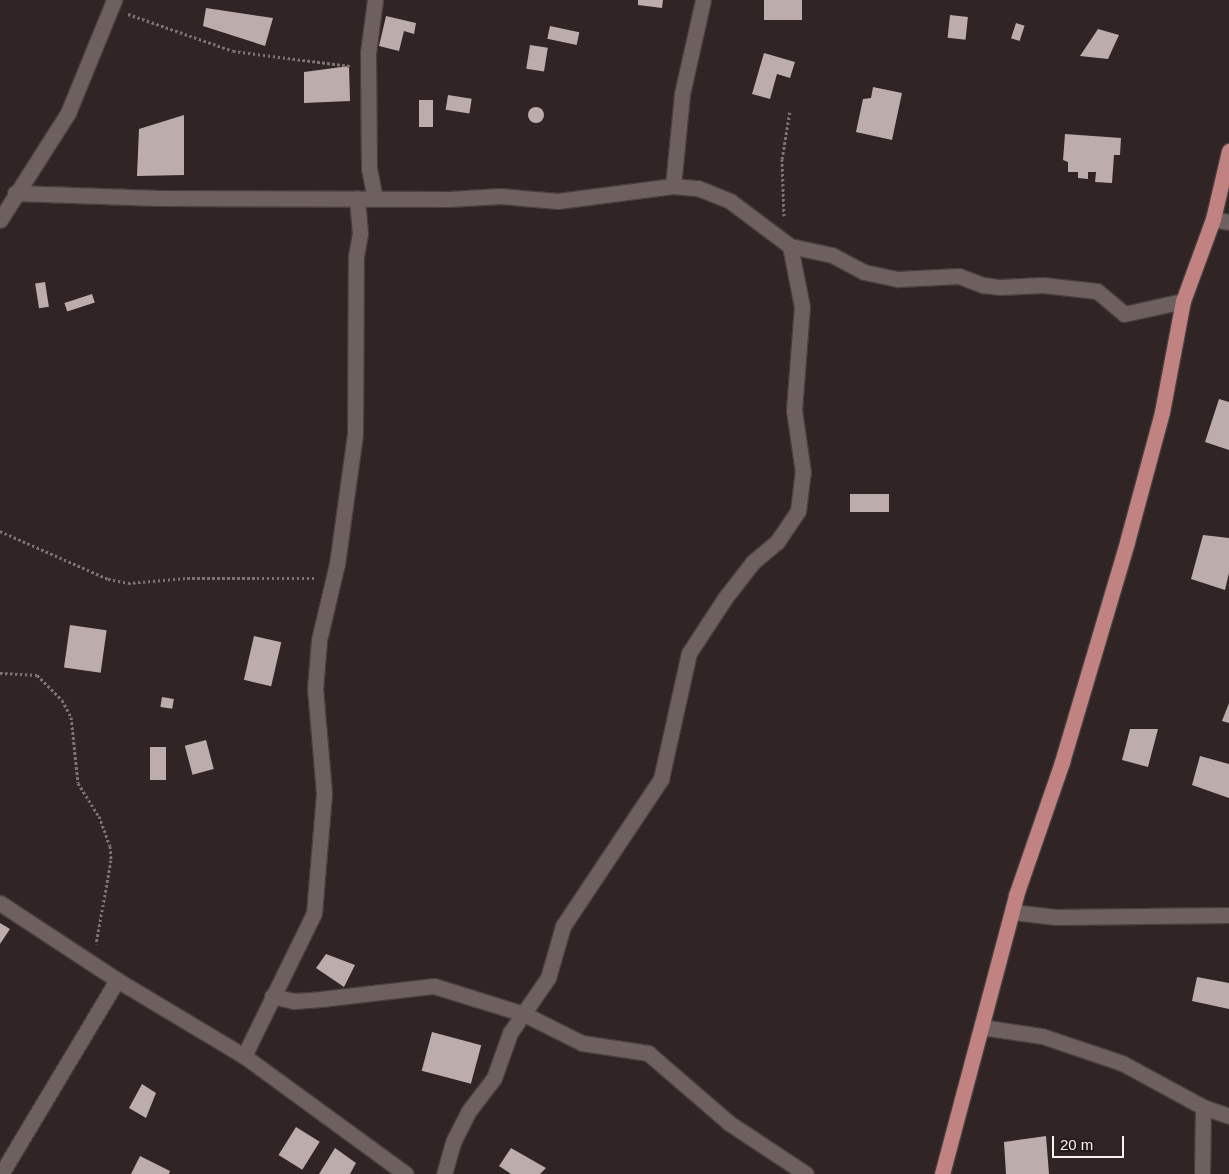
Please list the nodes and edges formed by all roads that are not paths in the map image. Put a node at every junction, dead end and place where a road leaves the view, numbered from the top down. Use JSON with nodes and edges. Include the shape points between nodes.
{"nodes":[{"id":1,"x":375,"y":0,"type":"edge"},
{"id":2,"x":703,"y":0,"type":"edge"},
{"id":3,"x":113,"y":4,"type":"edge"},
{"id":4,"x":1229,"y":151,"type":"edge"},
{"id":5,"x":673,"y":186,"type":"junction"},
{"id":6,"x":15,"y":193,"type":"junction"},
{"id":7,"x":357,"y":198,"type":"junction"},
{"id":8,"x":375,"y":199,"type":"junction"},
{"id":9,"x":0,"y":220,"type":"edge"},
{"id":10,"x":1213,"y":220,"type":"junction"},
{"id":11,"x":1229,"y":222,"type":"edge"},
{"id":12,"x":790,"y":246,"type":"junction"},
{"id":13,"x":1183,"y":301,"type":"junction"},
{"id":14,"x":0,"y":903,"type":"edge"},
{"id":15,"x":1013,"y":912,"type":"junction"},
{"id":16,"x":1229,"y":915,"type":"edge"},
{"id":17,"x":117,"y":980,"type":"junction"},
{"id":18,"x":272,"y":996,"type":"junction"},
{"id":19,"x":524,"y":1014,"type":"junction"},
{"id":20,"x":981,"y":1027,"type":"junction"},
{"id":21,"x":244,"y":1056,"type":"junction"},
{"id":22,"x":1203,"y":1107,"type":"junction"},
{"id":23,"x":1229,"y":1116,"type":"edge"},
{"id":24,"x":1,"y":1174,"type":"edge"},
{"id":25,"x":406,"y":1174,"type":"edge"},
{"id":26,"x":444,"y":1174,"type":"edge"},
{"id":27,"x":806,"y":1174,"type":"edge"},
{"id":28,"x":942,"y":1174,"type":"edge"},
{"id":29,"x":1202,"y":1174,"type":"edge"}],
"edges":[{"from":1,"to":8,"type":"street","via":[[368,67],[369,169]]},
{"from":2,"to":5,"type":"street","via":[[682,94]]},
{"from":3,"to":6,"type":"street","via":[[68,113]]},
{"from":4,"to":10,"type":"main road"},
{"from":5,"to":8,"type":"street","via":[[558,200],[500,196]]},
{"from":5,"to":12,"type":"street","via":[[698,188],[730,201]]},
{"from":6,"to":7,"type":"street"},
{"from":6,"to":9,"type":"street"},
{"from":7,"to":8,"type":"street"},
{"from":7,"to":18,"type":"street","via":[[360,232],[356,256],[355,434],[334,577],[319,640],[315,689],[324,794],[314,913]]},
{"from":10,"to":11,"type":"street"},
{"from":10,"to":13,"type":"main road"},
{"from":12,"to":13,"type":"street","via":[[832,255],[864,272],[898,280],[959,276],[1000,287],[1043,285],[1097,291],[1124,314]]},
{"from":12,"to":19,"type":"street","via":[[802,307],[794,401],[803,473],[798,511],[777,542],[753,562],[725,598],[689,653],[661,779],[563,926],[548,978]]},
{"from":13,"to":15,"type":"main road","via":[[1162,412],[1126,542]]},
{"from":14,"to":17,"type":"street"},
{"from":15,"to":16,"type":"street","via":[[1056,916]]},
{"from":15,"to":20,"type":"main road"},
{"from":17,"to":21,"type":"street"},
{"from":17,"to":24,"type":"street"},
{"from":18,"to":19,"type":"street","via":[[294,1001],[434,986]]},
{"from":18,"to":21,"type":"street"},
{"from":19,"to":26,"type":"street","via":[[510,1033],[494,1078],[468,1112],[454,1140]]},
{"from":19,"to":27,"type":"street","via":[[582,1043],[648,1053],[729,1123]]},
{"from":20,"to":22,"type":"street","via":[[1042,1036],[1122,1063]]},
{"from":20,"to":28,"type":"main road"},
{"from":21,"to":25,"type":"street"},
{"from":22,"to":23,"type":"street"},
{"from":22,"to":29,"type":"street"}]}
